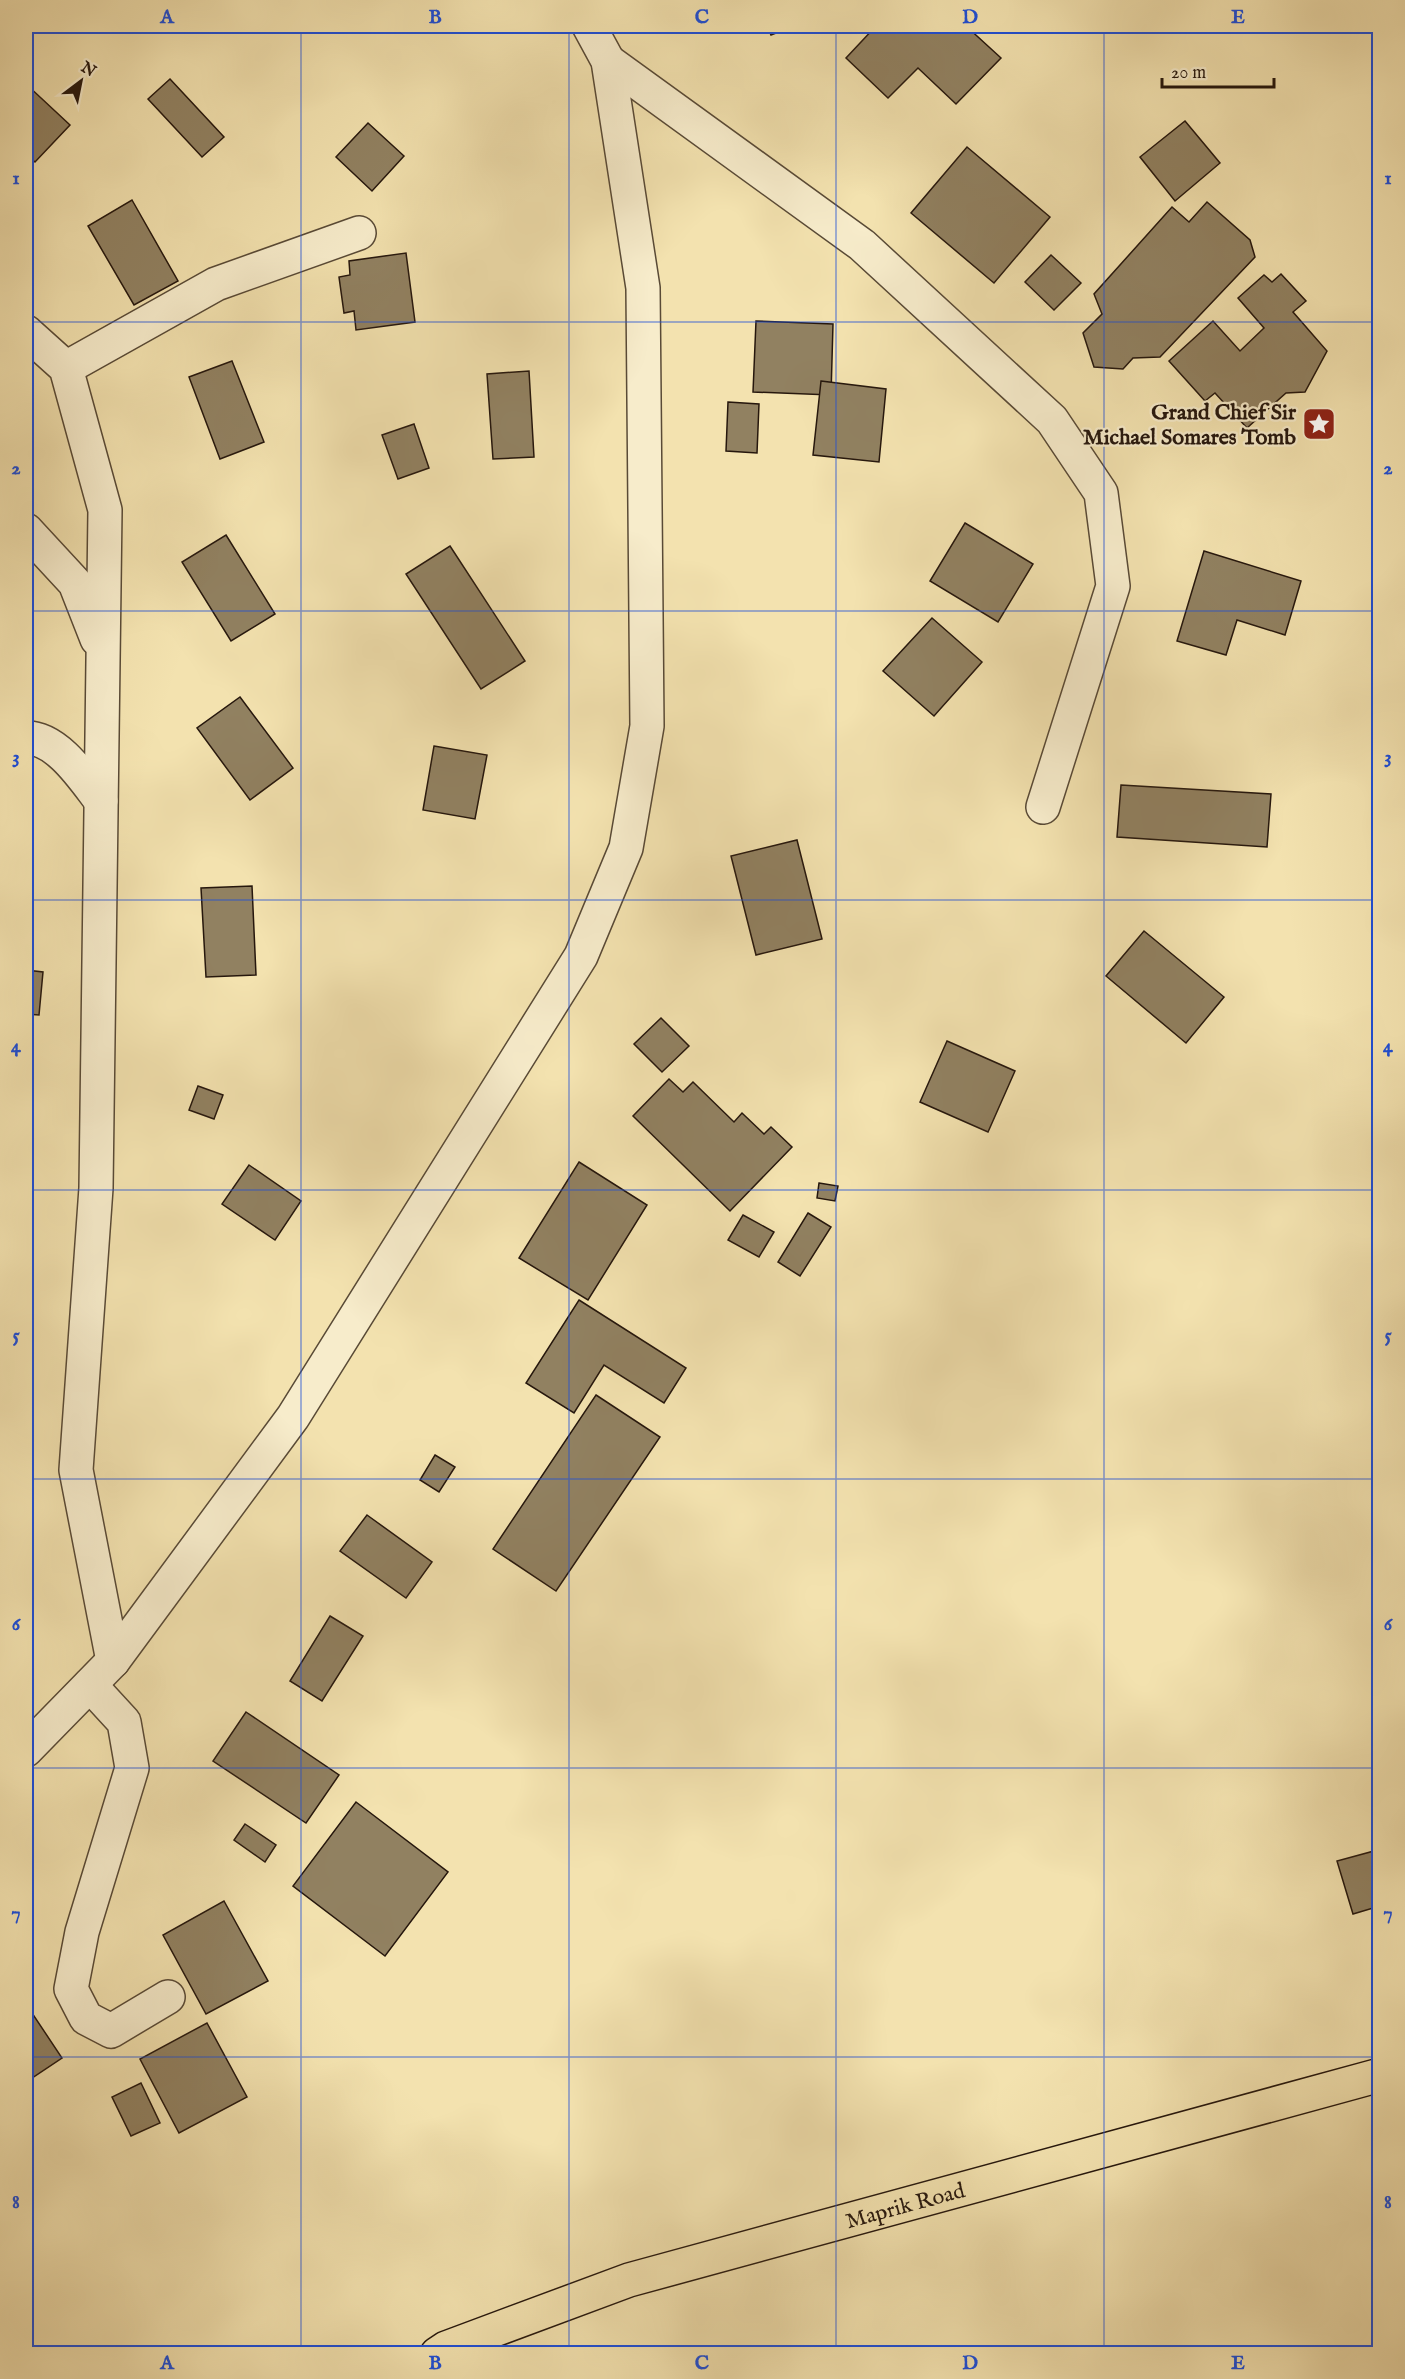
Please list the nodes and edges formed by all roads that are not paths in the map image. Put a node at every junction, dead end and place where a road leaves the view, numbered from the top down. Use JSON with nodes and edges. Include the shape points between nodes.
{"nodes":[{"id":1,"x":589,"y":26,"type":"edge"},
{"id":2,"x":608,"y":62,"type":"junction"},
{"id":3,"x":359,"y":233,"type":"dead end"},
{"id":4,"x":26,"y":332,"type":"edge"},
{"id":5,"x":66,"y":368,"type":"junction"},
{"id":6,"x":26,"y":530,"type":"edge"},
{"id":7,"x":103,"y":655,"type":"junction"},
{"id":8,"x":26,"y":738,"type":"edge"},
{"id":9,"x":101,"y":801,"type":"junction"},
{"id":10,"x":1044,"y":807,"type":"dead end"},
{"id":11,"x":113,"y":1661,"type":"junction"},
{"id":12,"x":90,"y":1685,"type":"junction"},
{"id":13,"x":26,"y":1750,"type":"edge"},
{"id":14,"x":168,"y":1997,"type":"dead end"},
{"id":15,"x":1380,"y":2075,"type":"edge"},
{"id":16,"x":436,"y":2354,"type":"edge"}],
"edges":[{"from":1,"to":2,"type":"street"},
{"from":2,"to":10,"type":"street","via":[[862,245],[1052,420],[1101,493],[1113,586]]},
{"from":2,"to":11,"type":"street","via":[[643,288],[647,726],[626,848],[581,956],[305,1397]]},
{"from":3,"to":5,"type":"street","via":[[216,284]]},
{"from":4,"to":5,"type":"street"},
{"from":5,"to":7,"type":"street","via":[[105,510]]},
{"from":6,"to":7,"type":"street","via":[[75,583]]},
{"from":7,"to":9,"type":"street"},
{"from":8,"to":9,"type":"street","via":[[36,738],[71,762]]},
{"from":9,"to":11,"type":"street","via":[[96,1188],[76,1470]]},
{"from":11,"to":12,"type":"street"},
{"from":12,"to":13,"type":"street"},
{"from":12,"to":14,"type":"street","via":[[124,1722],[132,1768],[82,1932],[71,1989],[86,2018],[111,2031]]},
{"from":15,"to":16,"type":"main road","name":"Maprik Road","via":[[629,2280]]}]}
